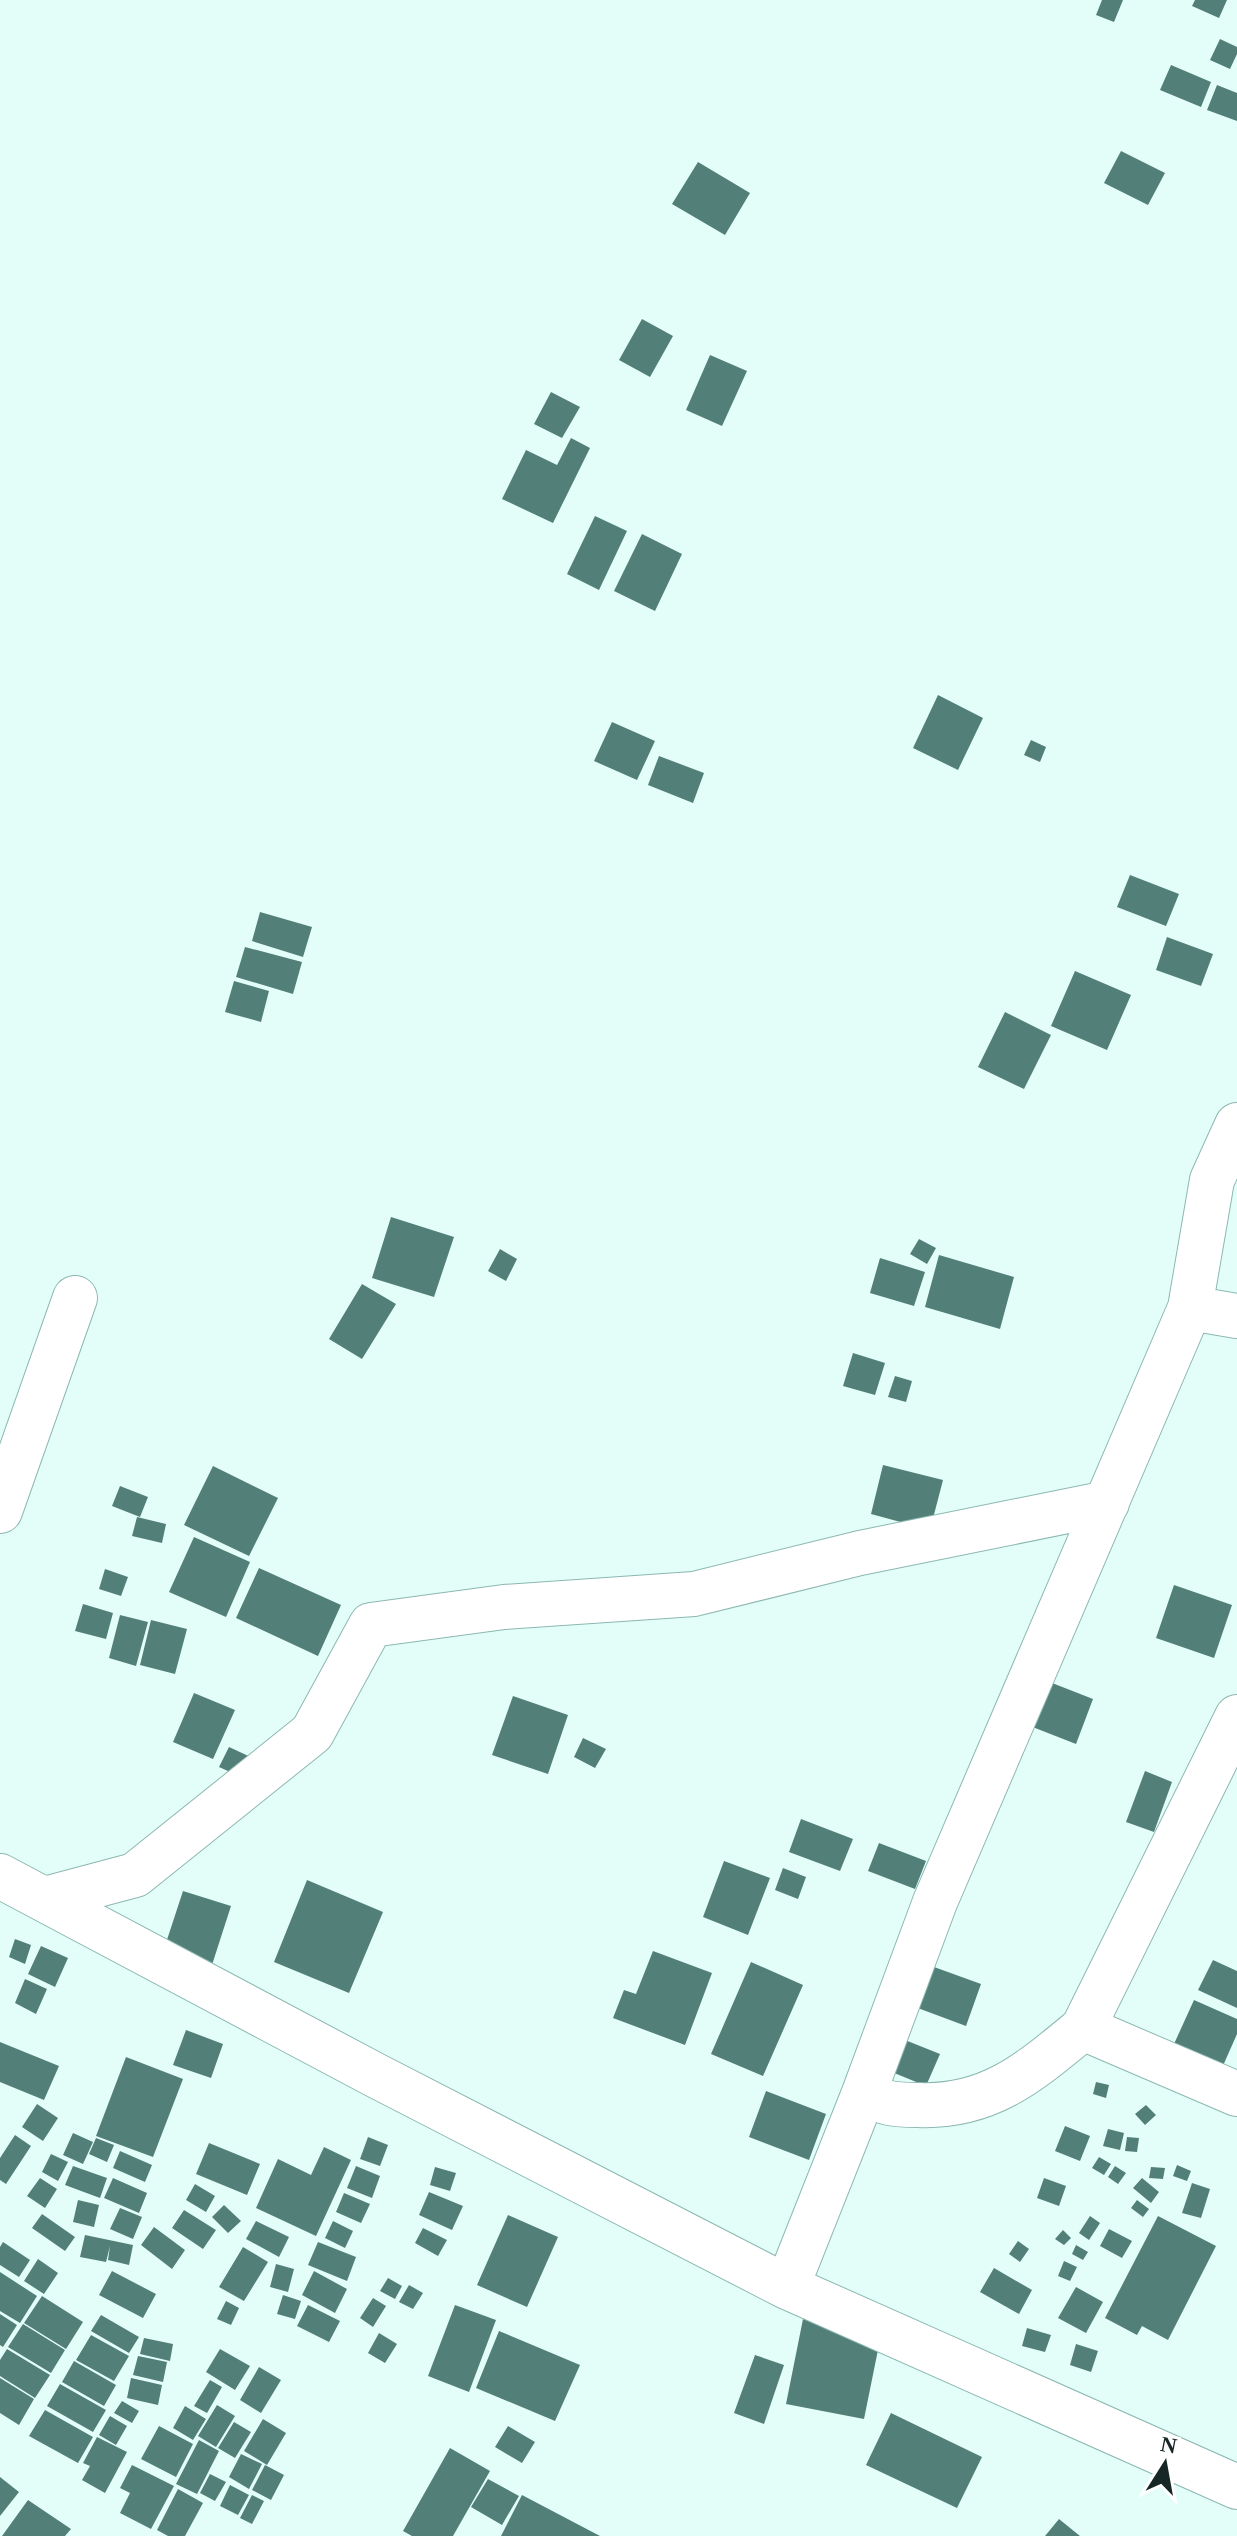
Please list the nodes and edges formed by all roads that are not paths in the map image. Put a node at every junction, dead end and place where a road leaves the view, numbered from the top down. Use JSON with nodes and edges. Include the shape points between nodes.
{"nodes":[{"id":1,"x":1237,"y":1125,"type":"edge"},
{"id":2,"x":75,"y":1298,"type":"dead end"},
{"id":3,"x":1190,"y":1308,"type":"junction"},
{"id":4,"x":1237,"y":1316,"type":"edge"},
{"id":5,"x":1107,"y":1503,"type":"junction"},
{"id":6,"x":0,"y":1511,"type":"edge"},
{"id":7,"x":1237,"y":1717,"type":"edge"},
{"id":8,"x":1220,"y":1790,"type":"edge"},
{"id":9,"x":0,"y":1876,"type":"edge"},
{"id":10,"x":45,"y":1899,"type":"junction"},
{"id":11,"x":1083,"y":2028,"type":"junction"},
{"id":12,"x":864,"y":2093,"type":"junction"},
{"id":13,"x":1237,"y":2094,"type":"edge"},
{"id":14,"x":787,"y":2287,"type":"junction"},
{"id":15,"x":1234,"y":2477,"type":"edge"}],
"edges":[{"from":1,"to":3,"type":"street","via":[[1212,1180]]},
{"from":2,"to":6,"type":"street"},
{"from":3,"to":4,"type":"street"},
{"from":3,"to":5,"type":"street"},
{"from":5,"to":10,"type":"street","via":[[860,1553],[694,1594],[504,1607],[371,1625],[312,1733],[135,1875]]},
{"from":5,"to":12,"type":"street","via":[[935,1902]]},
{"from":7,"to":8,"type":"street"},
{"from":8,"to":11,"type":"street"},
{"from":9,"to":10,"type":"street"},
{"from":10,"to":14,"type":"street"},
{"from":11,"to":12,"type":"street","via":[[1036,2067],[990,2095],[944,2106],[887,2104]]},
{"from":11,"to":13,"type":"street"},
{"from":12,"to":14,"type":"street"},
{"from":14,"to":15,"type":"street"}]}
